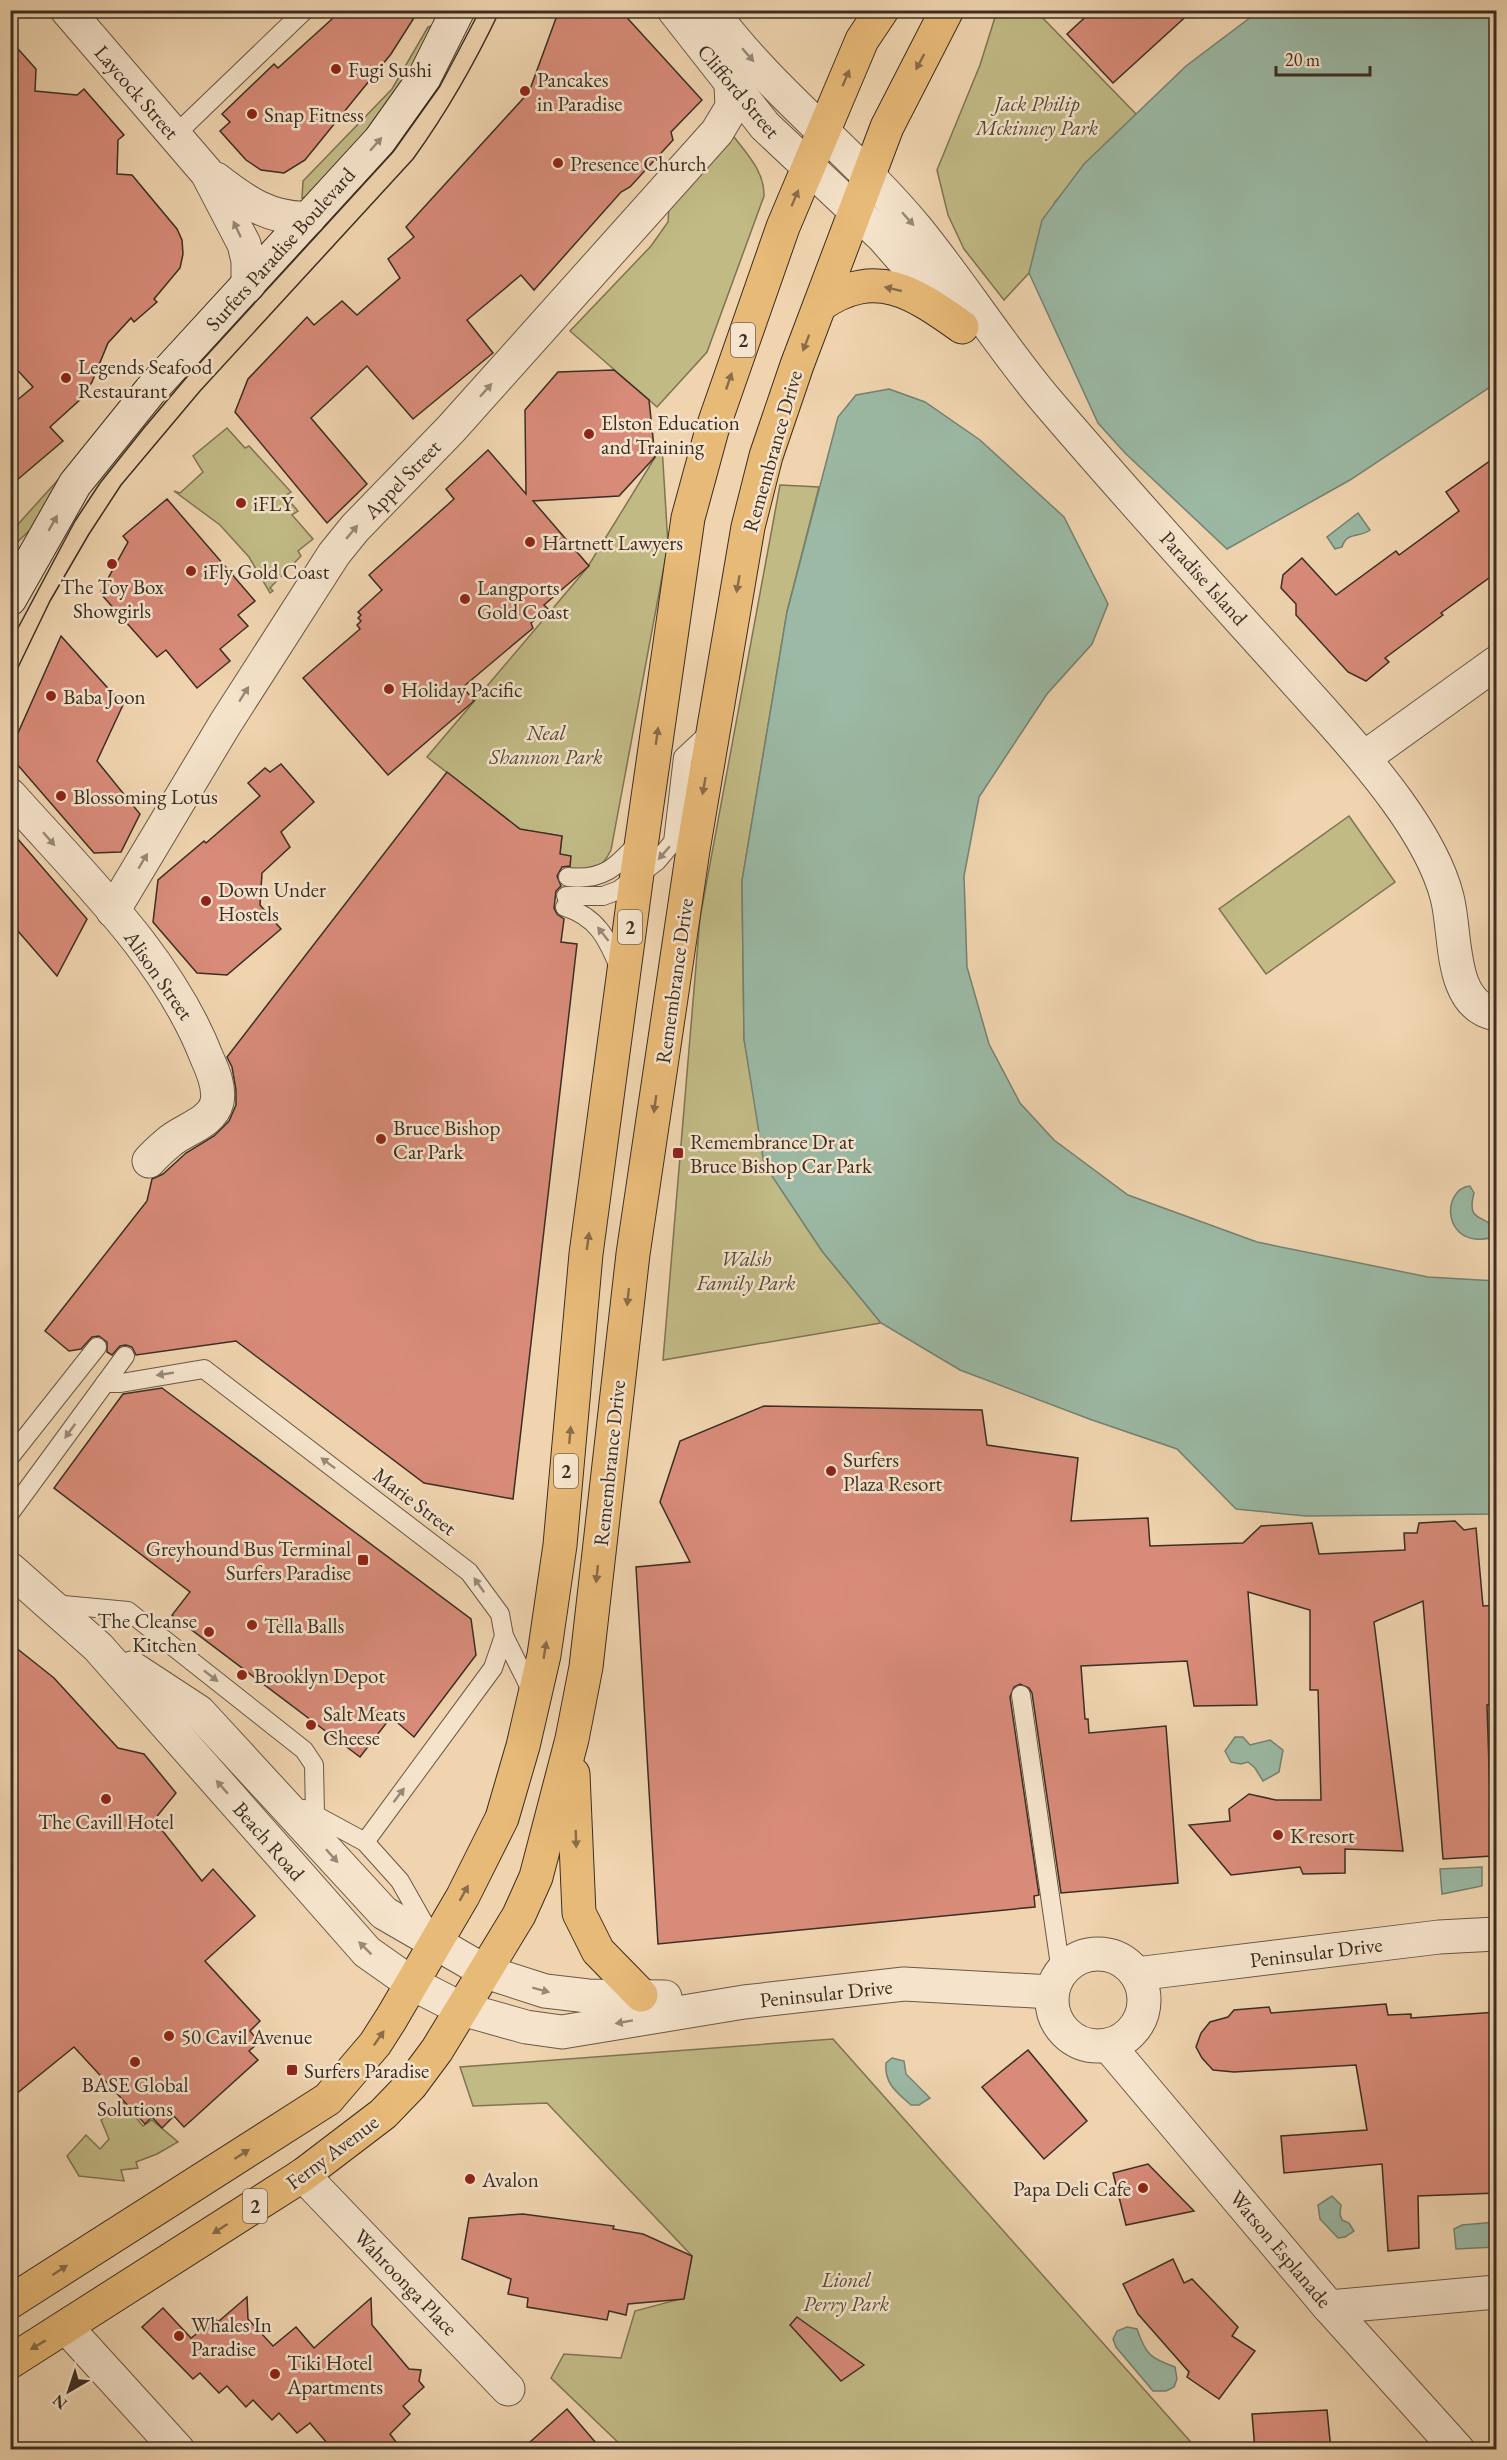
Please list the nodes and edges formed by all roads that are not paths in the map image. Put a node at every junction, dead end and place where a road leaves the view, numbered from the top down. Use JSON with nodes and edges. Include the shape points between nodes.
{"nodes":[{"id":1,"x":67,"y":10,"type":"edge"},
{"id":2,"x":305,"y":10,"type":"edge"},
{"id":3,"x":458,"y":10,"type":"edge"},
{"id":4,"x":674,"y":10,"type":"edge"},
{"id":5,"x":711,"y":10,"type":"edge"},
{"id":6,"x":882,"y":10,"type":"edge"},
{"id":7,"x":947,"y":10,"type":"edge"},
{"id":8,"x":731,"y":85,"type":"junction"},
{"id":9,"x":824,"y":132,"type":"junction"},
{"id":10,"x":175,"y":135,"type":"junction"},
{"id":11,"x":808,"y":167,"type":"junction"},
{"id":12,"x":207,"y":172,"type":"junction"},
{"id":13,"x":868,"y":176,"type":"junction"},
{"id":14,"x":856,"y":210,"type":"junction"},
{"id":15,"x":309,"y":218,"type":"junction"},
{"id":16,"x":248,"y":286,"type":"junction"},
{"id":17,"x":820,"y":305,"type":"junction"},
{"id":18,"x":962,"y":327,"type":"junction"},
{"id":19,"x":1043,"y":397,"type":"junction"},
{"id":20,"x":15,"y":582,"type":"edge"},
{"id":21,"x":1497,"y":663,"type":"edge"},
{"id":22,"x":714,"y":729,"type":"junction"},
{"id":23,"x":1364,"y":758,"type":"junction"},
{"id":24,"x":10,"y":795,"type":"edge"},
{"id":25,"x":643,"y":838,"type":"junction"},
{"id":26,"x":568,"y":877,"type":"dead end"},
{"id":27,"x":636,"y":877,"type":"junction"},
{"id":28,"x":113,"y":911,"type":"junction"},
{"id":29,"x":623,"y":977,"type":"junction"},
{"id":30,"x":1497,"y":1014,"type":"edge"},
{"id":31,"x":148,"y":1161,"type":"dead end"},
{"id":32,"x":98,"y":1347,"type":"dead end"},
{"id":33,"x":125,"y":1356,"type":"dead end"},
{"id":34,"x":82,"y":1366,"type":"junction"},
{"id":35,"x":105,"y":1383,"type":"junction"},
{"id":36,"x":10,"y":1457,"type":"edge"},
{"id":37,"x":10,"y":1513,"type":"edge"},
{"id":38,"x":10,"y":1569,"type":"edge"},
{"id":39,"x":49,"y":1604,"type":"junction"},
{"id":40,"x":504,"y":1636,"type":"junction"},
{"id":41,"x":98,"y":1647,"type":"junction"},
{"id":42,"x":1021,"y":1695,"type":"dead end"},
{"id":43,"x":535,"y":1699,"type":"junction"},
{"id":44,"x":572,"y":1739,"type":"junction"},
{"id":45,"x":278,"y":1797,"type":"junction"},
{"id":46,"x":315,"y":1814,"type":"junction"},
{"id":47,"x":365,"y":1842,"type":"junction"},
{"id":48,"x":1497,"y":1934,"type":"edge"},
{"id":49,"x":436,"y":1945,"type":"junction"},
{"id":50,"x":486,"y":1972,"type":"junction"},
{"id":51,"x":1136,"y":1974,"type":"junction"},
{"id":52,"x":1057,"y":1982,"type":"junction"},
{"id":53,"x":411,"y":1983,"type":"junction"},
{"id":54,"x":640,"y":1995,"type":"junction"},
{"id":55,"x":744,"y":2002,"type":"junction"},
{"id":56,"x":462,"y":2009,"type":"junction"},
{"id":57,"x":1108,"y":2045,"type":"junction"},
{"id":58,"x":303,"y":2175,"type":"junction"},
{"id":59,"x":1497,"y":2292,"type":"edge"},
{"id":60,"x":10,"y":2302,"type":"edge"},
{"id":61,"x":1329,"y":2307,"type":"junction"},
{"id":62,"x":67,"y":2328,"type":"junction"},
{"id":63,"x":10,"y":2362,"type":"edge"},
{"id":64,"x":508,"y":2389,"type":"dead end"},
{"id":65,"x":178,"y":2450,"type":"edge"},
{"id":66,"x":1458,"y":2450,"type":"edge"}],
"edges":[{"from":1,"to":10,"type":"street","name":"Laycock Street"},
{"from":2,"to":10,"type":"lane"},
{"from":15,"to":3,"type":"street","name":"Surfers Paradise Boulevard","one_way":true,"via":[[403,110],[444,42]]},
{"from":4,"to":8,"type":"street","name":"Clifford Street"},
{"from":5,"to":9,"type":"street","name":"Clifford Street","one_way":true,"via":[[772,82]]},
{"from":9,"to":6,"type":"highway","name":"Remembrance Drive","number":"2","one_way":true,"via":[[862,40]]},
{"from":7,"to":13,"type":"highway","name":"Remembrance Drive","number":"2","one_way":true,"via":[[894,113]]},
{"from":8,"to":11,"type":"street","name":"Clifford Street","via":[[765,126]]},
{"from":28,"to":8,"type":"street","name":"Appel Street","one_way":true,"via":[[225,724],[334,554],[717,132],[732,107]]},
{"from":9,"to":11,"type":"highway","name":"Remembrance Drive","number":"2"},
{"from":9,"to":13,"type":"street","name":"Clifford Street"},
{"from":10,"to":12,"type":"street","name":"Laycock Street"},
{"from":11,"to":14,"type":"street","name":"Clifford Street"},
{"from":25,"to":11,"type":"highway","name":"Remembrance Drive","number":"2","one_way":true,"via":[[688,518],[712,430]]},
{"from":12,"to":15,"type":"street","name":"Laycock Street","via":[[268,213]]},
{"from":16,"to":12,"type":"street","name":"Laycock Street","one_way":true,"via":[[244,244]]},
{"from":13,"to":14,"type":"highway","name":"Remembrance Drive","number":"2"},
{"from":13,"to":19,"type":"street","name":"Paradise Island","one_way":true,"via":[[917,229]]},
{"from":14,"to":17,"type":"highway","name":"Remembrance Drive","number":"2"},
{"from":14,"to":18,"type":"street","name":"Paradise Island"},
{"from":15,"to":16,"type":"street","name":"Surfers Paradise Boulevard"},
{"from":20,"to":16,"type":"street","name":"Surfers Paradise Boulevard","one_way":true,"via":[[75,484],[106,444],[150,390]]},
{"from":18,"to":17,"type":"highway","one_way":true,"via":[[920,299],[873,285],[853,287]]},
{"from":17,"to":22,"type":"highway","name":"Remembrance Drive","number":"2","one_way":true,"via":[[766,456],[748,526]]},
{"from":18,"to":19,"type":"street","name":"Paradise Island","via":[[996,362]]},
{"from":19,"to":23,"type":"street","name":"Paradise Island"},
{"from":21,"to":23,"type":"street"},
{"from":22,"to":27,"type":"lane","one_way":true,"via":[[683,757],[673,842]]},
{"from":22,"to":44,"type":"highway","name":"Remembrance Drive","number":"2","one_way":true,"via":[[633,1254],[586,1667]]},
{"from":23,"to":30,"type":"street","name":"Paradise Island","via":[[1424,841],[1440,872],[1469,1000]]},
{"from":24,"to":28,"type":"street","name":"Alison Street","one_way":true},
{"from":25,"to":26,"type":"lane","via":[[609,871],[593,877]]},
{"from":25,"to":27,"type":"highway","name":"Remembrance Drive","number":"2"},
{"from":27,"to":29,"type":"highway","name":"Remembrance Drive","number":"2"},
{"from":29,"to":27,"type":"lane","one_way":true,"via":[[607,938],[566,902],[603,896]]},
{"from":28,"to":31,"type":"street","name":"Alison Street","via":[[179,999],[216,1083],[216,1104],[211,1114]]},
{"from":43,"to":29,"type":"highway","name":"Remembrance Drive","number":"2","one_way":true,"via":[[560,1545],[586,1254]]},
{"from":32,"to":34,"type":"lane"},
{"from":33,"to":35,"type":"lane"},
{"from":34,"to":35,"type":"lane"},
{"from":34,"to":36,"type":"lane"},
{"from":35,"to":37,"type":"lane","one_way":true},
{"from":40,"to":35,"type":"lane","name":"Marie Street","one_way":true,"via":[[500,1614],[470,1572],[204,1369]]},
{"from":38,"to":39,"type":"street","name":"Beach Road"},
{"from":39,"to":41,"type":"street","name":"Beach Road"},
{"from":39,"to":46,"type":"lane","one_way":true,"via":[[128,1611],[304,1750],[314,1765]]},
{"from":40,"to":43,"type":"lane","name":"Marie Street"},
{"from":47,"to":40,"type":"lane","one_way":true,"via":[[493,1668]]},
{"from":41,"to":45,"type":"street","name":"Beach Road","via":[[199,1712]]},
{"from":53,"to":41,"type":"street","name":"Beach Road","one_way":true,"via":[[367,1952]]},
{"from":42,"to":52,"type":"lane"},
{"from":49,"to":43,"type":"highway","name":"Remembrance Drive","number":"2","one_way":true,"via":[[502,1818]]},
{"from":44,"to":50,"type":"highway","name":"Remembrance Drive","number":"2","via":[[536,1877]]},
{"from":44,"to":54,"type":"highway","one_way":true,"via":[[579,1914],[598,1951]]},
{"from":45,"to":46,"type":"lane"},
{"from":45,"to":49,"type":"street","name":"Beach Road","one_way":true,"via":[[384,1913]]},
{"from":46,"to":47,"type":"lane"},
{"from":47,"to":49,"type":"lane","via":[[400,1881]]},
{"from":48,"to":51,"type":"street","name":"Peninsular Drive","via":[[1439,1937]]},
{"from":49,"to":50,"type":"street","name":"Beach Road"},
{"from":49,"to":53,"type":"highway","number":"2"},
{"from":50,"to":54,"type":"street","name":"Peninsular Drive","one_way":true,"via":[[545,1992]]},
{"from":50,"to":56,"type":"highway","name":"Ferny Avenue","number":"2"},
{"from":51,"to":52,"type":"street","via":[[1120,1961],[1101,1954],[1088,1955],[1075,1960]]},
{"from":51,"to":57,"type":"street","via":[[1144,1998],[1140,2016],[1130,2032]]},
{"from":52,"to":55,"type":"street","name":"Peninsular Drive","via":[[904,1984]]},
{"from":52,"to":57,"type":"street","via":[[1052,2005],[1062,2028],[1071,2037],[1095,2046]]},
{"from":53,"to":56,"type":"street","name":"Beach Road"},
{"from":60,"to":53,"type":"highway","number":"2","one_way":true,"via":[[328,2099],[375,2044]]},
{"from":54,"to":55,"type":"street","name":"Peninsular Drive"},
{"from":55,"to":56,"type":"street","name":"Peninsular Drive","one_way":true,"via":[[562,2032],[526,2027]]},
{"from":56,"to":58,"type":"highway","name":"Ferny Avenue","number":"2","via":[[411,2085],[383,2114]]},
{"from":57,"to":61,"type":"street","name":"Watson Esplanade"},
{"from":58,"to":62,"type":"highway","name":"Ferny Avenue","number":"2","one_way":true},
{"from":58,"to":64,"type":"street","name":"Wahroonga Place"},
{"from":59,"to":61,"type":"street"},
{"from":61,"to":66,"type":"street","name":"Watson Esplanade"},
{"from":62,"to":63,"type":"highway","name":"Ferny Avenue","number":"2","one_way":true},
{"from":62,"to":65,"type":"street"}]}
